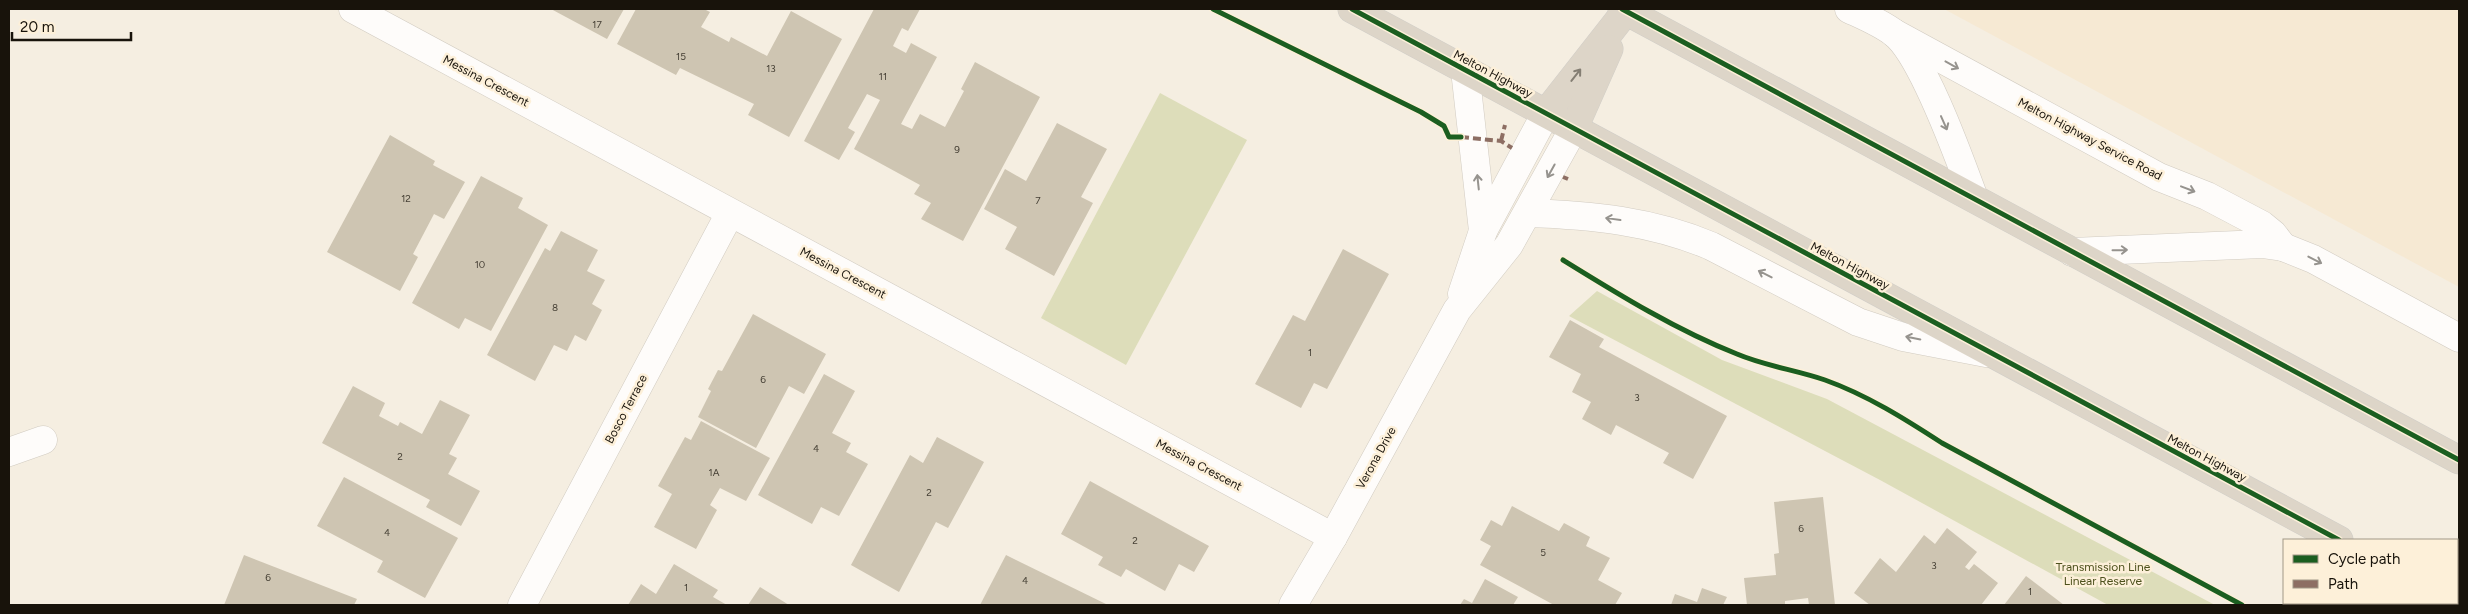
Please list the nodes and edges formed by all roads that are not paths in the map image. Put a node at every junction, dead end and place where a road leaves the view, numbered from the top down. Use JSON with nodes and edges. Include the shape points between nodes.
{"nodes":[{"id":1,"x":353,"y":9,"type":"edge"},
{"id":2,"x":1352,"y":9,"type":"edge"},
{"id":3,"x":1850,"y":9,"type":"edge"},
{"id":4,"x":1624,"y":10,"type":"edge"},
{"id":5,"x":1894,"y":33,"type":"junction"},
{"id":6,"x":1465,"y":70,"type":"junction"},
{"id":7,"x":1546,"y":113,"type":"junction"},
{"id":8,"x":1574,"y":128,"type":"junction"},
{"id":9,"x":1974,"y":198,"type":"junction"},
{"id":10,"x":730,"y":213,"type":"junction"},
{"id":11,"x":1528,"y":213,"type":"junction"},
{"id":12,"x":1483,"y":231,"type":"junction"},
{"id":13,"x":2283,"y":247,"type":"junction"},
{"id":14,"x":2072,"y":252,"type":"junction"},
{"id":15,"x":1457,"y":310,"type":"junction"},
{"id":16,"x":2459,"y":338,"type":"edge"},
{"id":17,"x":1995,"y":355,"type":"junction"},
{"id":18,"x":43,"y":440,"type":"dead end"},
{"id":19,"x":9,"y":452,"type":"edge"},
{"id":20,"x":2459,"y":460,"type":"edge"},
{"id":21,"x":1333,"y":537,"type":"junction"},
{"id":22,"x":2337,"y":539,"type":"edge"},
{"id":23,"x":522,"y":605,"type":"edge"},
{"id":24,"x":1293,"y":605,"type":"edge"}],
"edges":[{"from":1,"to":10,"type":"street","name":"Messina Crescent"},
{"from":2,"to":6,"type":"highway","name":"Melton Highway"},
{"from":3,"to":5,"type":"street","name":"Melton Highway Service Road"},
{"from":7,"to":4,"type":"highway","one_way":true},
{"from":4,"to":8,"type":"highway"},
{"from":4,"to":9,"type":"highway"},
{"from":5,"to":9,"type":"street","name":"Melton Highway Service Road","one_way":true,"via":[[1910,51],[1919,68]]},
{"from":5,"to":13,"type":"street","name":"Melton Highway Service Road","one_way":true,"via":[[2159,177],[2207,196],[2262,225]]},
{"from":6,"to":7,"type":"highway","name":"Melton Highway"},
{"from":12,"to":6,"type":"street","one_way":true},
{"from":7,"to":8,"type":"highway","name":"Melton Highway"},
{"from":7,"to":12,"type":"street","name":"Verona Drive"},
{"from":8,"to":11,"type":"street","name":"Verona Drive","one_way":true},
{"from":8,"to":17,"type":"highway","name":"Melton Highway"},
{"from":9,"to":14,"type":"highway"},
{"from":10,"to":21,"type":"street","name":"Messina Crescent"},
{"from":10,"to":23,"type":"street","name":"Bosco Terrace"},
{"from":11,"to":15,"type":"street","name":"Verona Drive","via":[[1509,245]]},
{"from":17,"to":11,"type":"street","one_way":true,"via":[[1903,336],[1858,322],[1686,236],[1614,219]]},
{"from":12,"to":15,"type":"street","name":"Verona Drive"},
{"from":14,"to":13,"type":"street","name":"Melton Highway Service Road","one_way":true,"via":[[2262,244]]},
{"from":13,"to":16,"type":"street","name":"Melton Highway Service Road","one_way":true,"via":[[2313,259]]},
{"from":14,"to":20,"type":"highway"},
{"from":15,"to":21,"type":"street","name":"Verona Drive"},
{"from":17,"to":22,"type":"highway","name":"Melton Highway"},
{"from":18,"to":19,"type":"street"},
{"from":21,"to":24,"type":"street","name":"Verona Drive"}]}
